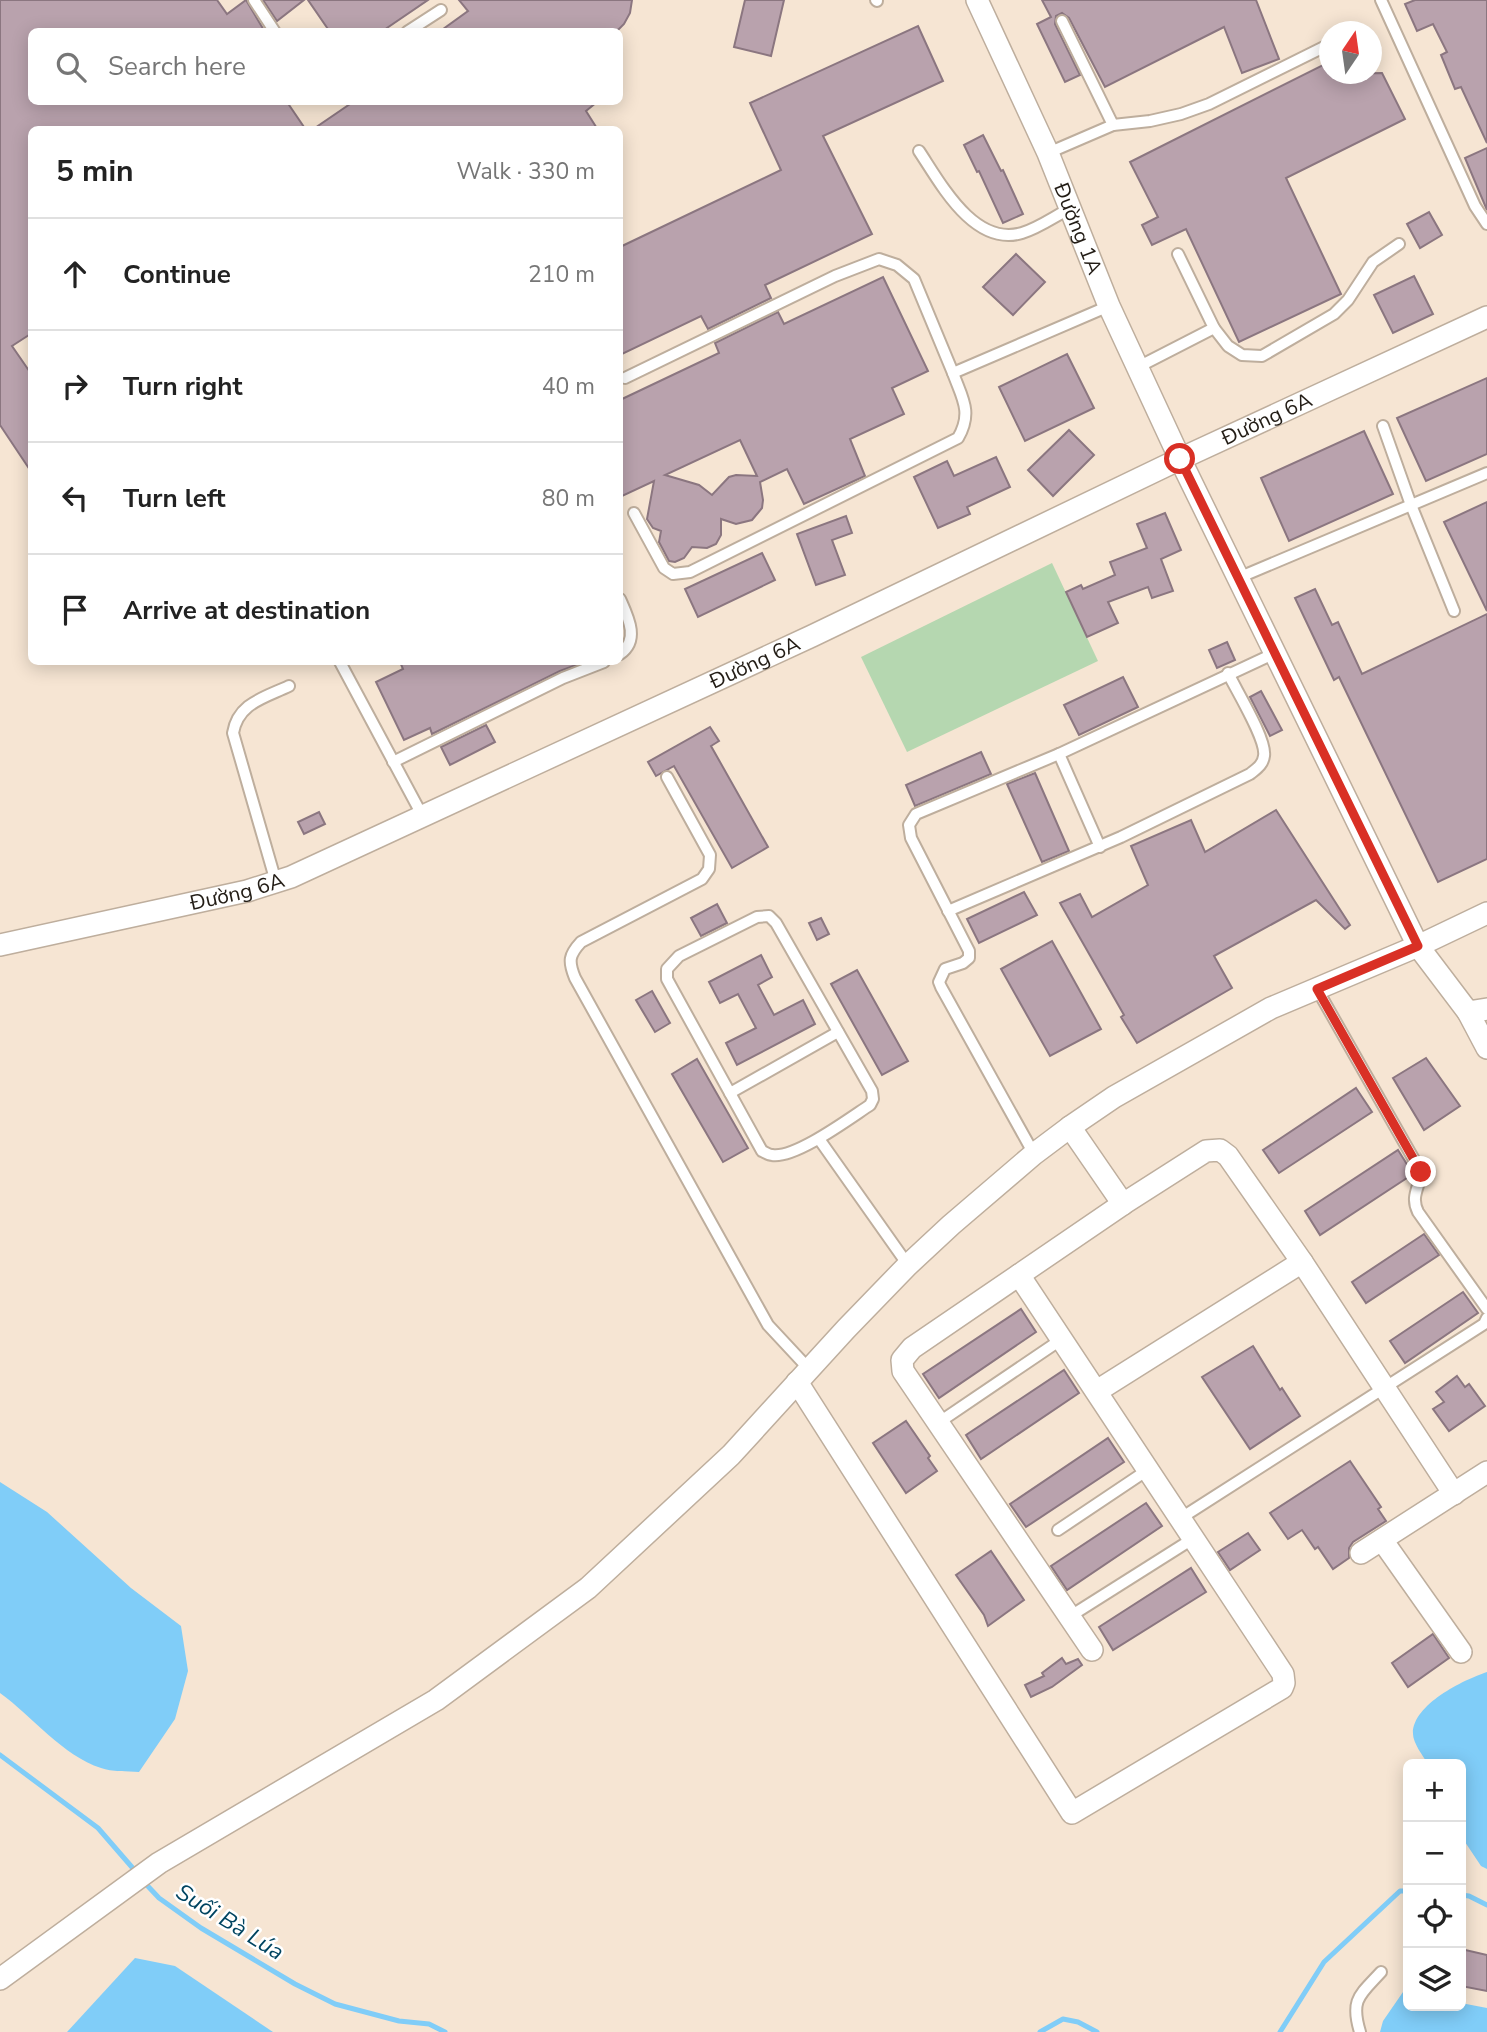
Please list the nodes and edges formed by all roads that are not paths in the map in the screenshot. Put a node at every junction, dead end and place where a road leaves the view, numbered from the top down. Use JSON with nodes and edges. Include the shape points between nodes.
{"nodes":[{"id":1,"x":254,"y":0,"type":"edge"},
{"id":2,"x":977,"y":0,"type":"edge"},
{"id":3,"x":1381,"y":0,"type":"edge"},
{"id":4,"x":442,"y":9,"type":"dead end"},
{"id":5,"x":1062,"y":21,"type":"dead end"},
{"id":6,"x":272,"y":28,"type":"edge"},
{"id":7,"x":413,"y":28,"type":"edge"},
{"id":8,"x":1319,"y":49,"type":"edge"},
{"id":9,"x":1113,"y":125,"type":"junction"},
{"id":10,"x":919,"y":152,"type":"dead end"},
{"id":11,"x":1048,"y":153,"type":"junction"},
{"id":12,"x":1071,"y":208,"type":"junction"},
{"id":13,"x":1487,"y":224,"type":"edge"},
{"id":14,"x":1399,"y":244,"type":"dead end"},
{"id":15,"x":1178,"y":254,"type":"dead end"},
{"id":16,"x":1109,"y":306,"type":"junction"},
{"id":17,"x":1487,"y":317,"type":"edge"},
{"id":18,"x":1214,"y":328,"type":"junction"},
{"id":19,"x":1138,"y":367,"type":"junction"},
{"id":20,"x":953,"y":373,"type":"junction"},
{"id":21,"x":625,"y":378,"type":"dead end"},
{"id":22,"x":1382,"y":426,"type":"dead end"},
{"id":23,"x":1180,"y":459,"type":"junction"},
{"id":24,"x":1487,"y":472,"type":"edge"},
{"id":25,"x":1411,"y":505,"type":"junction"},
{"id":26,"x":634,"y":513,"type":"dead end"},
{"id":27,"x":1238,"y":578,"type":"junction"},
{"id":28,"x":623,"y":606,"type":"edge"},
{"id":29,"x":1454,"y":611,"type":"dead end"},
{"id":30,"x":623,"y":652,"type":"edge"},
{"id":31,"x":1275,"y":653,"type":"junction"},
{"id":32,"x":342,"y":665,"type":"edge"},
{"id":33,"x":597,"y":665,"type":"edge"},
{"id":34,"x":1228,"y":673,"type":"junction"},
{"id":35,"x":289,"y":686,"type":"dead end"},
{"id":36,"x":1059,"y":754,"type":"junction"},
{"id":37,"x":393,"y":762,"type":"junction"},
{"id":38,"x":667,"y":777,"type":"dead end"},
{"id":39,"x":422,"y":815,"type":"junction"},
{"id":40,"x":1100,"y":847,"type":"junction"},
{"id":41,"x":276,"y":882,"type":"junction"},
{"id":42,"x":948,"y":911,"type":"junction"},
{"id":43,"x":1487,"y":913,"type":"edge"},
{"id":44,"x":0,"y":945,"type":"edge"},
{"id":45,"x":1418,"y":946,"type":"junction"},
{"id":46,"x":1317,"y":989,"type":"junction"},
{"id":47,"x":1477,"y":1011,"type":"edge"},
{"id":48,"x":838,"y":1032,"type":"junction"},
{"id":49,"x":1487,"y":1048,"type":"edge"},
{"id":50,"x":730,"y":1093,"type":"junction"},
{"id":51,"x":1070,"y":1126,"type":"junction"},
{"id":52,"x":819,"y":1139,"type":"junction"},
{"id":53,"x":1034,"y":1154,"type":"junction"},
{"id":54,"x":1123,"y":1204,"type":"junction"},
{"id":55,"x":1302,"y":1262,"type":"junction"},
{"id":56,"x":908,"y":1265,"type":"junction"},
{"id":57,"x":1019,"y":1275,"type":"junction"},
{"id":58,"x":1487,"y":1309,"type":"edge"},
{"id":59,"x":1487,"y":1318,"type":"edge"},
{"id":60,"x":1062,"y":1339,"type":"junction"},
{"id":61,"x":803,"y":1375,"type":"junction"},
{"id":62,"x":1385,"y":1388,"type":"junction"},
{"id":63,"x":1097,"y":1391,"type":"junction"},
{"id":64,"x":938,"y":1423,"type":"junction"},
{"id":65,"x":1149,"y":1469,"type":"junction"},
{"id":66,"x":1487,"y":1472,"type":"edge"},
{"id":67,"x":1454,"y":1494,"type":"junction"},
{"id":68,"x":1181,"y":1518,"type":"junction"},
{"id":69,"x":1058,"y":1530,"type":"dead end"},
{"id":70,"x":1194,"y":1538,"type":"junction"},
{"id":71,"x":1382,"y":1540,"type":"junction"},
{"id":72,"x":1361,"y":1553,"type":"dead end"},
{"id":73,"x":1069,"y":1617,"type":"junction"},
{"id":74,"x":1092,"y":1650,"type":"dead end"},
{"id":75,"x":1461,"y":1652,"type":"dead end"},
{"id":76,"x":1381,"y":1972,"type":"dead end"},
{"id":77,"x":0,"y":1979,"type":"edge"},
{"id":78,"x":1360,"y":2032,"type":"edge"}],
"edges":[{"from":1,"to":6,"type":"lane"},
{"from":2,"to":11,"type":"street","name":"Đường 1A"},
{"from":3,"to":13,"type":"lane"},
{"from":4,"to":7,"type":"lane"},
{"from":5,"to":9,"type":"lane"},
{"from":8,"to":9,"type":"lane","via":[[1209,104],[1160,119]]},
{"from":9,"to":11,"type":"lane"},
{"from":10,"to":12,"type":"lane","via":[[958,208],[985,230],[1003,235],[1023,233]]},
{"from":11,"to":12,"type":"street","name":"Đường 1A"},
{"from":12,"to":16,"type":"street","name":"Đường 1A"},
{"from":14,"to":18,"type":"lane","via":[[1377,257],[1334,314],[1262,356],[1242,355]]},
{"from":15,"to":18,"type":"lane"},
{"from":16,"to":19,"type":"street","name":"Đường 1A"},
{"from":16,"to":20,"type":"lane"},
{"from":17,"to":23,"type":"street","name":"Đường 6A"},
{"from":18,"to":19,"type":"lane"},
{"from":19,"to":23,"type":"street","name":"Đường 1A"},
{"from":20,"to":21,"type":"lane","via":[[914,279],[897,265],[879,259]]},
{"from":20,"to":26,"type":"lane","via":[[967,415],[958,438],[690,572],[673,574],[664,568]]},
{"from":22,"to":25,"type":"lane"},
{"from":23,"to":27,"type":"street","name":"Đường 1A"},
{"from":23,"to":39,"type":"street","name":"Đường 6A","via":[[813,636]]},
{"from":24,"to":25,"type":"lane"},
{"from":25,"to":27,"type":"lane"},
{"from":25,"to":29,"type":"lane"},
{"from":27,"to":31,"type":"street","name":"Đường 1A"},
{"from":28,"to":30,"type":"lane","via":[[631,623]]},
{"from":31,"to":34,"type":"lane"},
{"from":31,"to":45,"type":"street","name":"Đường 1A"},
{"from":32,"to":37,"type":"lane"},
{"from":33,"to":37,"type":"lane"},
{"from":34,"to":36,"type":"lane"},
{"from":34,"to":40,"type":"lane","via":[[1263,743],[1259,767]]},
{"from":35,"to":41,"type":"lane","via":[[246,706],[235,720],[233,733]]},
{"from":36,"to":40,"type":"lane"},
{"from":36,"to":42,"type":"lane","via":[[916,814],[909,825],[911,838]]},
{"from":37,"to":39,"type":"lane"},
{"from":38,"to":61,"type":"lane","via":[[710,855],[709,869],[702,878],[581,942],[569,963],[768,1325]]},
{"from":39,"to":41,"type":"street","name":"Đường 6A"},
{"from":40,"to":42,"type":"lane"},
{"from":41,"to":44,"type":"street","name":"Đường 6A"},
{"from":42,"to":53,"type":"lane","via":[[969,958],[945,969],[939,982]]},
{"from":43,"to":45,"type":"street"},
{"from":45,"to":46,"type":"street"},
{"from":45,"to":47,"type":"street","name":"Đường 1A"},
{"from":46,"to":51,"type":"street","via":[[1271,1008]]},
{"from":46,"to":58,"type":"lane","via":[[1421,1172],[1414,1204]]},
{"from":47,"to":49,"type":"street","name":"Đường 1A"},
{"from":48,"to":50,"type":"lane"},
{"from":48,"to":50,"type":"lane","via":[[769,916],[757,917],[679,956],[667,969],[667,979]]},
{"from":48,"to":52,"type":"lane","via":[[873,1099]]},
{"from":50,"to":52,"type":"lane","via":[[762,1151],[785,1154]]},
{"from":51,"to":53,"type":"street"},
{"from":51,"to":54,"type":"street"},
{"from":52,"to":56,"type":"lane"},
{"from":53,"to":56,"type":"street"},
{"from":54,"to":55,"type":"street","via":[[1206,1151],[1220,1150]]},
{"from":54,"to":57,"type":"street"},
{"from":55,"to":62,"type":"street"},
{"from":55,"to":63,"type":"street"},
{"from":56,"to":61,"type":"street"},
{"from":57,"to":60,"type":"street"},
{"from":57,"to":64,"type":"street","via":[[912,1348],[902,1360],[903,1371]]},
{"from":59,"to":62,"type":"lane"},
{"from":60,"to":63,"type":"street"},
{"from":60,"to":64,"type":"lane"},
{"from":61,"to":70,"type":"street","via":[[1072,1813],[1282,1688],[1283,1674]]},
{"from":61,"to":77,"type":"street","via":[[731,1455],[657,1526],[538,1626],[436,1700],[159,1863]]},
{"from":62,"to":67,"type":"street"},
{"from":62,"to":68,"type":"lane"},
{"from":63,"to":65,"type":"street"},
{"from":64,"to":73,"type":"street"},
{"from":65,"to":68,"type":"street"},
{"from":65,"to":69,"type":"lane"},
{"from":66,"to":67,"type":"street"},
{"from":67,"to":71,"type":"street"},
{"from":68,"to":70,"type":"street"},
{"from":70,"to":73,"type":"lane"},
{"from":71,"to":72,"type":"street"},
{"from":71,"to":75,"type":"street"},
{"from":73,"to":74,"type":"street"},
{"from":76,"to":78,"type":"lane","via":[[1357,2003],[1354,2013]]}]}
